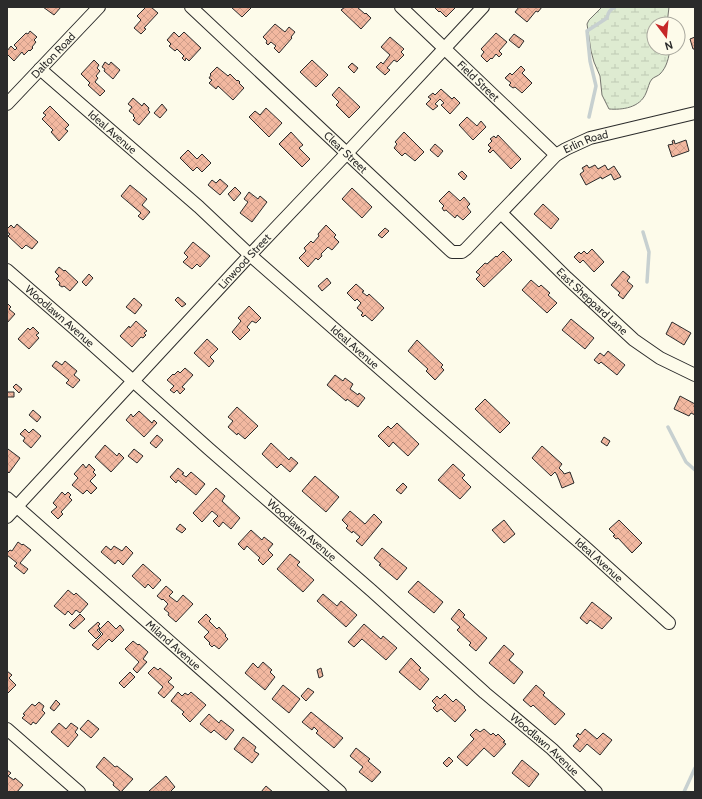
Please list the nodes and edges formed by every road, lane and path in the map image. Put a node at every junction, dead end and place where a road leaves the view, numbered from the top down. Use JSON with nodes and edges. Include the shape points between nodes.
{"nodes":[{"id":1,"x":99,"y":7,"type":"edge"},
{"id":2,"x":191,"y":7,"type":"edge"},
{"id":3,"x":401,"y":7,"type":"edge"},
{"id":4,"x":483,"y":7,"type":"edge"},
{"id":5,"x":444,"y":48,"type":"junction"},
{"id":6,"x":40,"y":69,"type":"junction"},
{"id":7,"x":7,"y":104,"type":"edge"},
{"id":8,"x":695,"y":113,"type":"edge"},
{"id":9,"x":347,"y":153,"type":"junction"},
{"id":10,"x":556,"y":155,"type":"junction"},
{"id":11,"x":501,"y":213,"type":"junction"},
{"id":12,"x":250,"y":255,"type":"junction"},
{"id":13,"x":7,"y":270,"type":"edge"},
{"id":14,"x":695,"y":375,"type":"edge"},
{"id":15,"x":134,"y":381,"type":"junction"},
{"id":16,"x":7,"y":498,"type":"edge"},
{"id":17,"x":16,"y":506,"type":"junction"},
{"id":18,"x":7,"y":517,"type":"edge"},
{"id":19,"x":669,"y":623,"type":"dead end"},
{"id":20,"x":7,"y":729,"type":"edge"},
{"id":21,"x":79,"y":792,"type":"edge"},
{"id":22,"x":340,"y":792,"type":"edge"},
{"id":23,"x":596,"y":792,"type":"edge"}],
"edges":[{"from":1,"to":6,"type":"street","name":"Dalton Road"},
{"from":2,"to":9,"type":"street","name":"Clear Street"},
{"from":3,"to":5,"type":"street","name":"Field Street"},
{"from":4,"to":5,"type":"street","name":"Linwood Street"},
{"from":5,"to":9,"type":"street","name":"Linwood Street"},
{"from":5,"to":10,"type":"street","name":"Field Street"},
{"from":6,"to":7,"type":"street","name":"Dalton Road"},
{"from":6,"to":12,"type":"street","name":"Ideal Avenue","via":[[199,207]]},
{"from":8,"to":10,"type":"street","name":"Erlin Road","via":[[590,138]]},
{"from":9,"to":11,"type":"street","name":"Clear Street","via":[[452,252],[462,252],[466,249]]},
{"from":9,"to":12,"type":"street","name":"Linwood Street"},
{"from":10,"to":11,"type":"street","name":"Erlin Road"},
{"from":11,"to":14,"type":"street","name":"East Sheppard Lane","via":[[566,278],[634,340],[660,358]]},
{"from":12,"to":15,"type":"street","name":"Linwood Street"},
{"from":12,"to":19,"type":"street","name":"Ideal Avenue","via":[[580,542]]},
{"from":13,"to":15,"type":"street","name":"Woodlawn Avenue"},
{"from":15,"to":17,"type":"street","name":"Linwood Street"},
{"from":15,"to":23,"type":"street","name":"Woodlawn Avenue","via":[[552,749]]},
{"from":16,"to":17,"type":"street","name":"Miland Avenue"},
{"from":17,"to":18,"type":"street","name":"Linwood Street"},
{"from":17,"to":22,"type":"street","name":"Miland Avenue"},
{"from":20,"to":21,"type":"street"}]}
